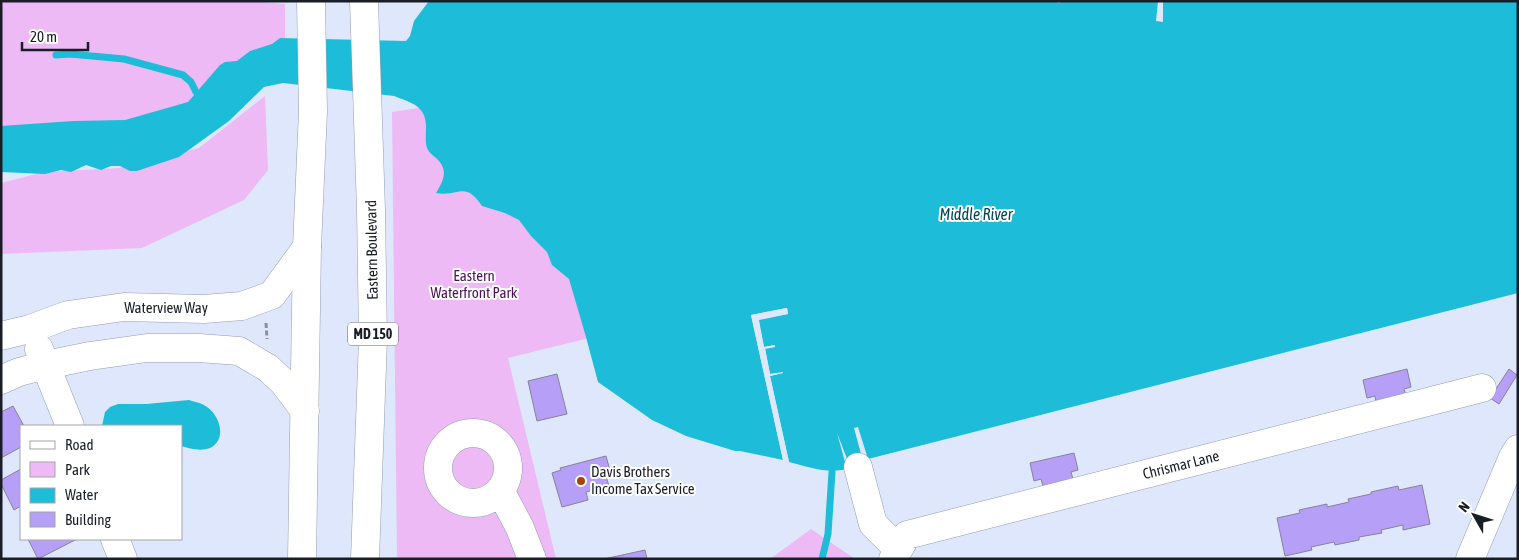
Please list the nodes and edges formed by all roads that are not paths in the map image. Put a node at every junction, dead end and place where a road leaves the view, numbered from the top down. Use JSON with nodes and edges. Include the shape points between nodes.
{"nodes":[{"id":1,"x":364,"y":6,"type":"edge"},
{"id":2,"x":311,"y":7,"type":"edge"},
{"id":3,"x":308,"y":247,"type":"junction"},
{"id":4,"x":30,"y":328,"type":"junction"},
{"id":5,"x":1,"y":336,"type":"edge"},
{"id":6,"x":46,"y":365,"type":"junction"},
{"id":7,"x":1,"y":380,"type":"edge"},
{"id":8,"x":1482,"y":388,"type":"dead end"},
{"id":9,"x":305,"y":411,"type":"junction"},
{"id":10,"x":70,"y":425,"type":"edge"},
{"id":11,"x":1518,"y":449,"type":"edge"},
{"id":12,"x":858,"y":467,"type":"dead end"},
{"id":13,"x":500,"y":490,"type":"dead end"},
{"id":14,"x":115,"y":540,"type":"edge"},
{"id":15,"x":895,"y":554,"type":"edge"},
{"id":16,"x":123,"y":559,"type":"edge"},
{"id":17,"x":302,"y":559,"type":"edge"},
{"id":18,"x":365,"y":559,"type":"edge"},
{"id":19,"x":532,"y":559,"type":"edge"},
{"id":20,"x":1470,"y":559,"type":"edge"}],
"edges":[{"from":1,"to":18,"type":"street","name":"Eastern Boulevard","number":"MD 150","via":[[373,339]]},
{"from":2,"to":3,"type":"street","via":[[313,111]]},
{"from":3,"to":4,"type":"street","name":"Waterview Way","via":[[272,295],[242,306],[124,308],[68,315]]},
{"from":3,"to":9,"type":"street"},
{"from":4,"to":5,"type":"street","name":"Waterview Way"},
{"from":4,"to":6,"type":"street"},
{"from":6,"to":7,"type":"street"},
{"from":6,"to":9,"type":"street","via":[[147,348],[239,351],[284,382]]},
{"from":6,"to":10,"type":"street"},
{"from":8,"to":15,"type":"street","name":"Chrismar Lane","via":[[907,535]]},
{"from":9,"to":17,"type":"street"},
{"from":11,"to":20,"type":"street"},
{"from":12,"to":15,"type":"street","via":[[873,524]]},
{"from":13,"to":19,"type":"street"},
{"from":14,"to":16,"type":"street"}]}
